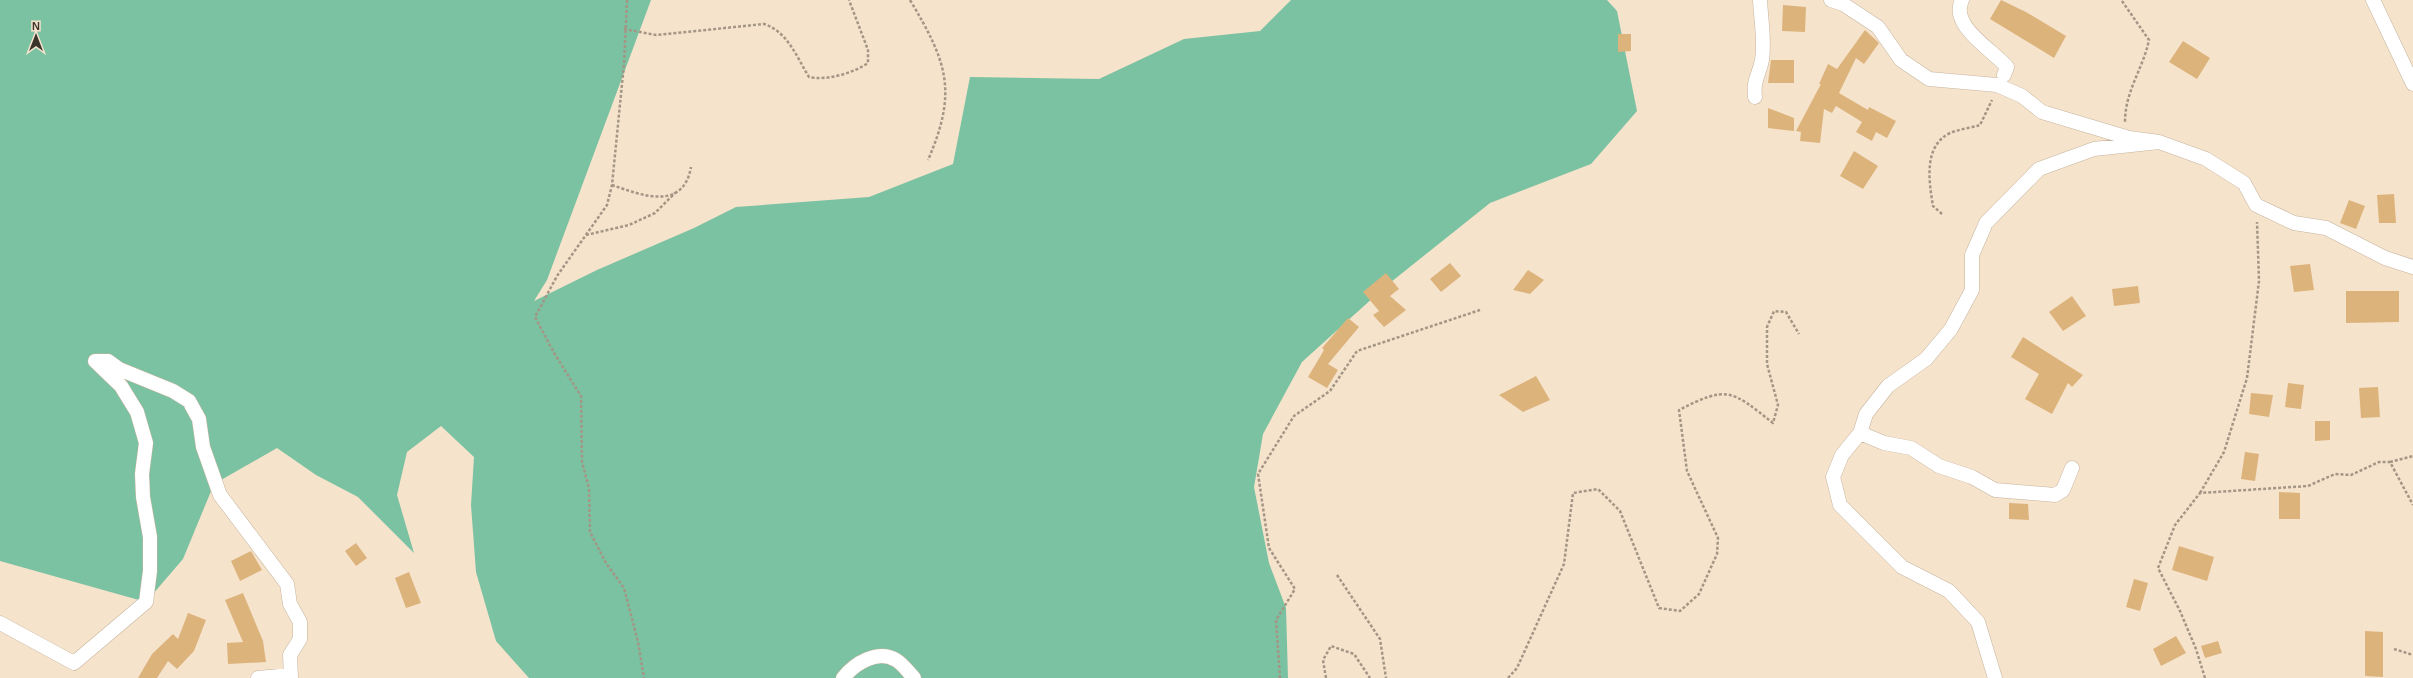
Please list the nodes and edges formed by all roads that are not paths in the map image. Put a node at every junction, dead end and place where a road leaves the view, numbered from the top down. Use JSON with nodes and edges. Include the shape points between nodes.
{"nodes":[{"id":1,"x":1760,"y":0,"type":"edge"},
{"id":2,"x":1831,"y":0,"type":"edge"},
{"id":3,"x":1962,"y":0,"type":"edge"},
{"id":4,"x":2373,"y":0,"type":"edge"},
{"id":5,"x":2000,"y":80,"type":"junction"},
{"id":6,"x":2413,"y":84,"type":"edge"},
{"id":7,"x":1755,"y":97,"type":"dead end"},
{"id":8,"x":2160,"y":142,"type":"junction"},
{"id":9,"x":2413,"y":267,"type":"edge"},
{"id":10,"x":1860,"y":433,"type":"junction"},
{"id":11,"x":2072,"y":468,"type":"dead end"},
{"id":12,"x":0,"y":623,"type":"edge"},
{"id":13,"x":291,"y":677,"type":"edge"},
{"id":14,"x":258,"y":678,"type":"edge"},
{"id":15,"x":843,"y":678,"type":"edge"},
{"id":16,"x":914,"y":678,"type":"edge"},
{"id":17,"x":1995,"y":678,"type":"edge"}],
"edges":[{"from":1,"to":7,"type":"street","via":[[1763,42],[1762,60],[1753,83]]},
{"from":2,"to":5,"type":"street","via":[[1843,4],[1878,27],[1901,60],[1929,79]]},
{"from":3,"to":5,"type":"street","via":[[1960,17],[1974,38],[1998,56],[2007,67]]},
{"from":4,"to":6,"type":"street"},
{"from":5,"to":8,"type":"street","via":[[2042,112],[2129,138]]},
{"from":8,"to":9,"type":"street","via":[[2206,159],[2232,175],[2244,183],[2256,205],[2294,223],[2326,228],[2386,258]]},
{"from":8,"to":10,"type":"street","via":[[2094,149],[2039,169],[1986,223],[1972,255],[1972,290],[1951,329],[1926,359],[1888,386],[1866,414]]},
{"from":10,"to":11,"type":"street","via":[[1884,443],[1911,448],[1938,466],[1972,477],[1995,490],[2055,495],[2063,490]]},
{"from":10,"to":17,"type":"street","via":[[1842,455],[1833,477],[1840,505],[1902,567],[1949,591],[1978,622]]},
{"from":12,"to":13,"type":"street","via":[[74,663],[146,602],[150,571],[150,537],[142,474],[146,443],[138,412],[121,386],[95,361],[108,361],[119,369],[173,391],[190,401],[199,419],[203,447],[220,495],[287,584],[290,604],[300,622],[300,639],[290,655]]},
{"from":13,"to":14,"type":"street"},
{"from":15,"to":16,"type":"street","via":[[850,670],[874,656],[896,660]]}]}
